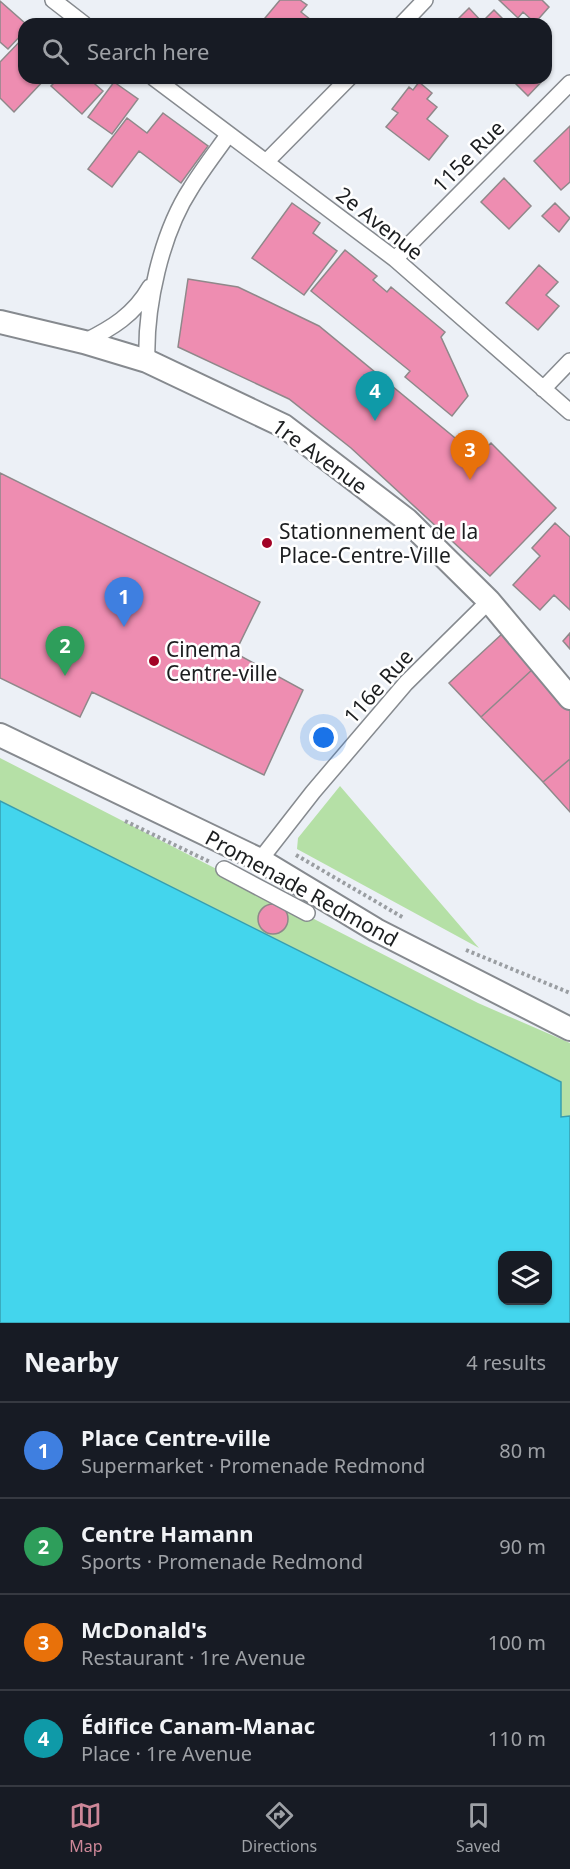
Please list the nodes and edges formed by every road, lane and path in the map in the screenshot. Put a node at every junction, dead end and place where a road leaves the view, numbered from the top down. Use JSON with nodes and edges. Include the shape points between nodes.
{"nodes":[{"id":1,"x":53,"y":0,"type":"edge"},
{"id":2,"x":425,"y":0,"type":"edge"},
{"id":3,"x":76,"y":18,"type":"edge"},
{"id":4,"x":408,"y":18,"type":"edge"},
{"id":5,"x":570,"y":83,"type":"edge"},
{"id":6,"x":162,"y":84,"type":"edge"},
{"id":7,"x":343,"y":84,"type":"edge"},
{"id":8,"x":228,"y":135,"type":"junction"},
{"id":9,"x":266,"y":162,"type":"junction"},
{"id":10,"x":395,"y":259,"type":"junction"},
{"id":11,"x":158,"y":274,"type":"junction"},
{"id":12,"x":0,"y":322,"type":"edge"},
{"id":13,"x":84,"y":342,"type":"junction"},
{"id":14,"x":147,"y":361,"type":"junction"},
{"id":15,"x":570,"y":361,"type":"edge"},
{"id":16,"x":543,"y":389,"type":"junction"},
{"id":17,"x":570,"y":412,"type":"edge"},
{"id":18,"x":489,"y":601,"type":"junction"},
{"id":19,"x":570,"y":698,"type":"edge"},
{"id":20,"x":0,"y":735,"type":"edge"},
{"id":21,"x":290,"y":852,"type":"dead end"},
{"id":22,"x":260,"y":860,"type":"junction"},
{"id":23,"x":224,"y":869,"type":"dead end"},
{"id":24,"x":307,"y":913,"type":"dead end"},
{"id":25,"x":405,"y":919,"type":"dead end"},
{"id":26,"x":456,"y":946,"type":"dead end"},
{"id":27,"x":570,"y":993,"type":"edge"},
{"id":28,"x":570,"y":1029,"type":"edge"}],
"edges":[{"from":1,"to":3,"type":"street"},
{"from":2,"to":4,"type":"street"},
{"from":5,"to":10,"type":"street","name":"115e Rue"},
{"from":6,"to":8,"type":"street","name":"2e Avenue"},
{"from":7,"to":9,"type":"street"},
{"from":8,"to":9,"type":"street","name":"2e Avenue"},
{"from":8,"to":11,"type":"street","via":[[190,189],[172,226]]},
{"from":9,"to":10,"type":"street","name":"2e Avenue"},
{"from":10,"to":16,"type":"street","name":"2e Avenue"},
{"from":11,"to":13,"type":"street","via":[[140,305],[113,328]]},
{"from":11,"to":14,"type":"street","via":[[146,336]]},
{"from":12,"to":13,"type":"street","name":"1re Avenue"},
{"from":13,"to":14,"type":"street","name":"1re Avenue"},
{"from":14,"to":18,"type":"street","name":"1re Avenue","via":[[284,426],[407,520]]},
{"from":15,"to":16,"type":"street"},
{"from":16,"to":17,"type":"street","name":"2e Avenue"},
{"from":18,"to":19,"type":"street","name":"1re Avenue"},
{"from":18,"to":22,"type":"street","name":"116e Rue","via":[[406,683]]},
{"from":20,"to":22,"type":"street","name":"Promenade Redmond"},
{"from":21,"to":25,"type":"path"},
{"from":22,"to":28,"type":"street","name":"Promenade Redmond","via":[[376,930]]},
{"from":23,"to":24,"type":"street"},
{"from":26,"to":27,"type":"path"}]}
